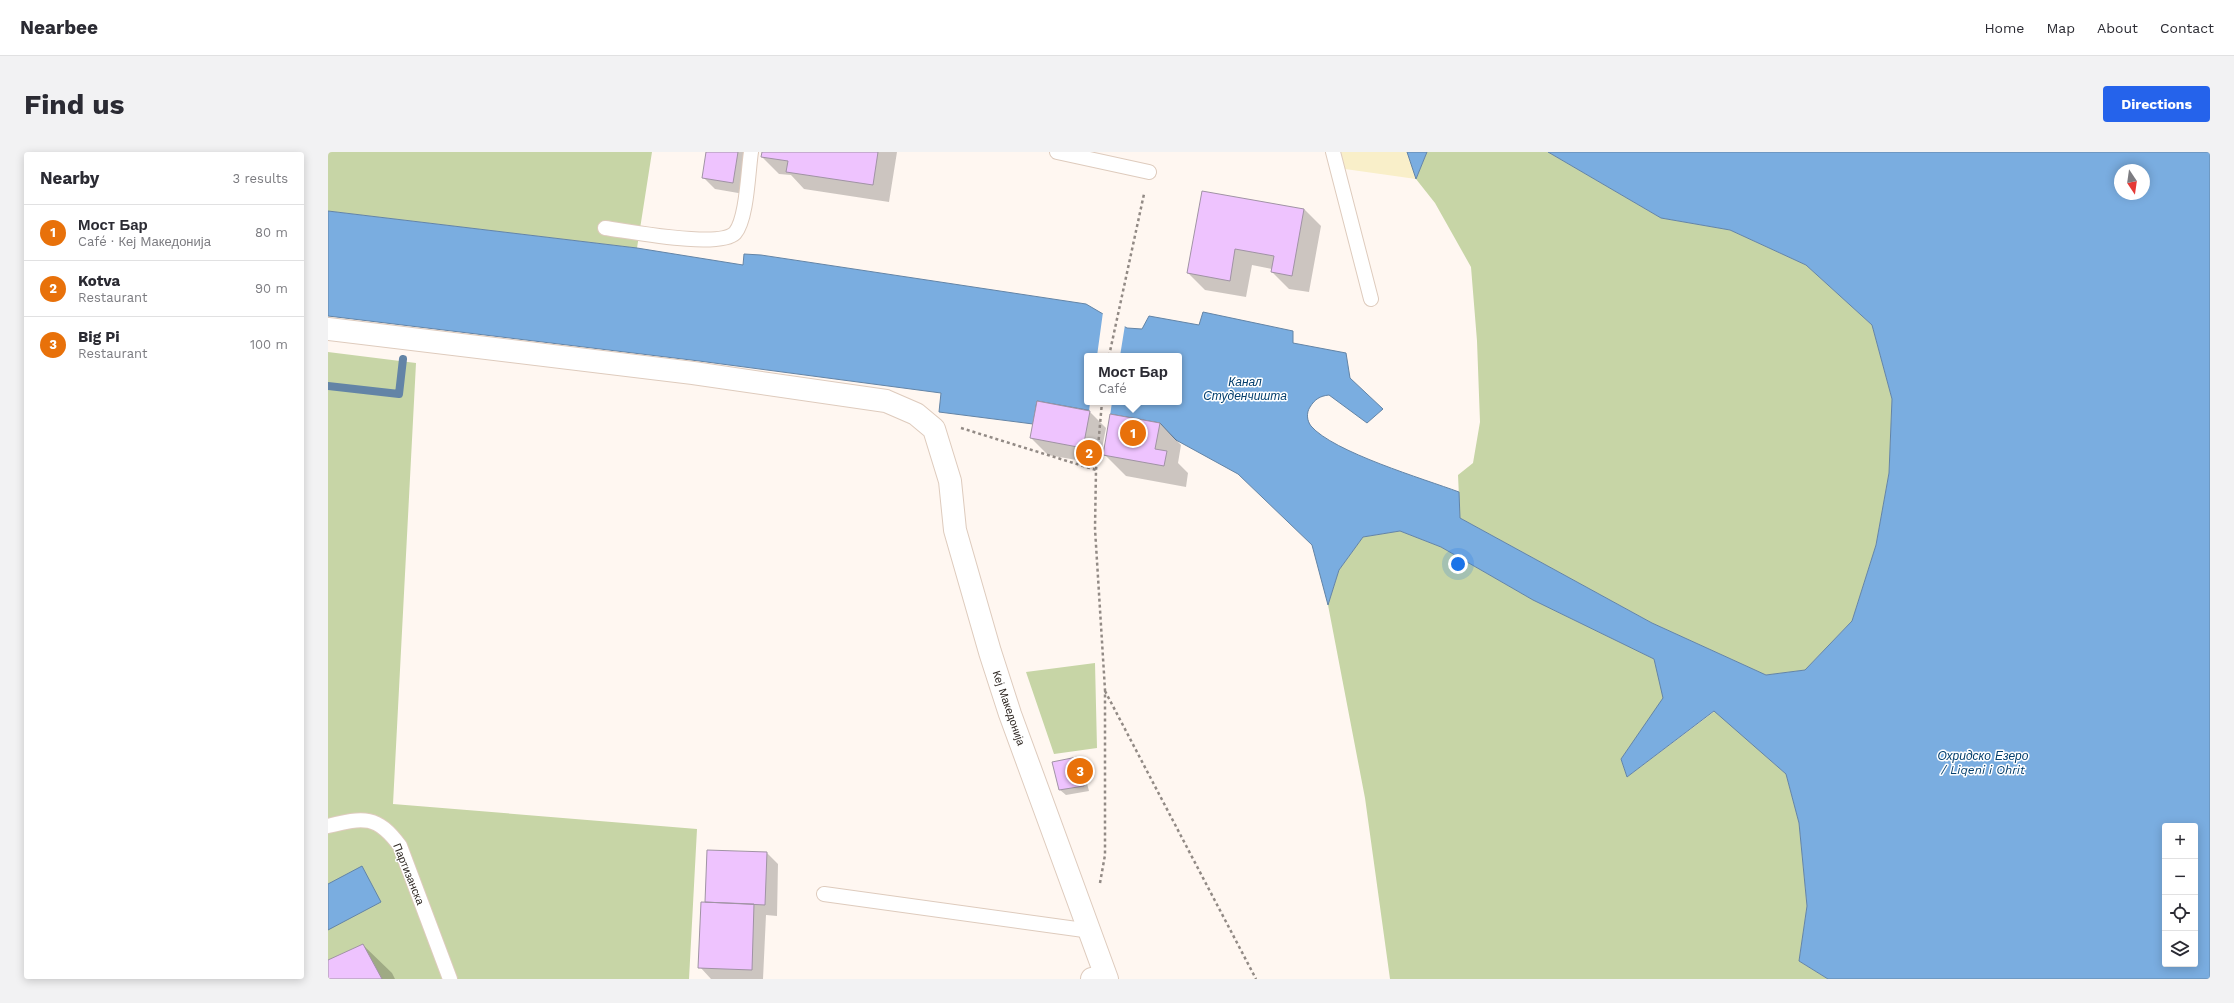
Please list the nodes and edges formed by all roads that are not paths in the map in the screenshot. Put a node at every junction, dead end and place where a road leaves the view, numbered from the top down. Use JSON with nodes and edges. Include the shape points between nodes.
{"nodes":[{"id":1,"x":751,"y":152,"type":"edge"},
{"id":2,"x":1057,"y":152,"type":"edge"},
{"id":3,"x":1333,"y":152,"type":"edge"},
{"id":4,"x":1149,"y":172,"type":"road end"},
{"id":5,"x":605,"y":228,"type":"dead end"},
{"id":6,"x":1371,"y":299,"type":"dead end"},
{"id":7,"x":328,"y":329,"type":"edge"},
{"id":8,"x":328,"y":826,"type":"edge"},
{"id":9,"x":824,"y":894,"type":"dead end"},
{"id":10,"x":1091,"y":931,"type":"junction"},
{"id":11,"x":1101,"y":978,"type":"edge"},
{"id":12,"x":450,"y":979,"type":"edge"}],
"edges":[{"from":1,"to":5,"type":"lane","via":[[742,216],[735,232],[727,238],[701,240]]},
{"from":2,"to":4,"type":"lane"},
{"from":3,"to":6,"type":"lane"},
{"from":7,"to":10,"type":"street","name":"Кеј Македонија","via":[[693,373],[886,401],[944,427],[955,530],[990,652],[1010,714]]},
{"from":8,"to":12,"type":"lane","name":"Партизанска","via":[[368,820],[382,825],[392,835],[400,846]]},
{"from":9,"to":10,"type":"lane"},
{"from":10,"to":11,"type":"street","name":"Кеј Македонија"}]}
